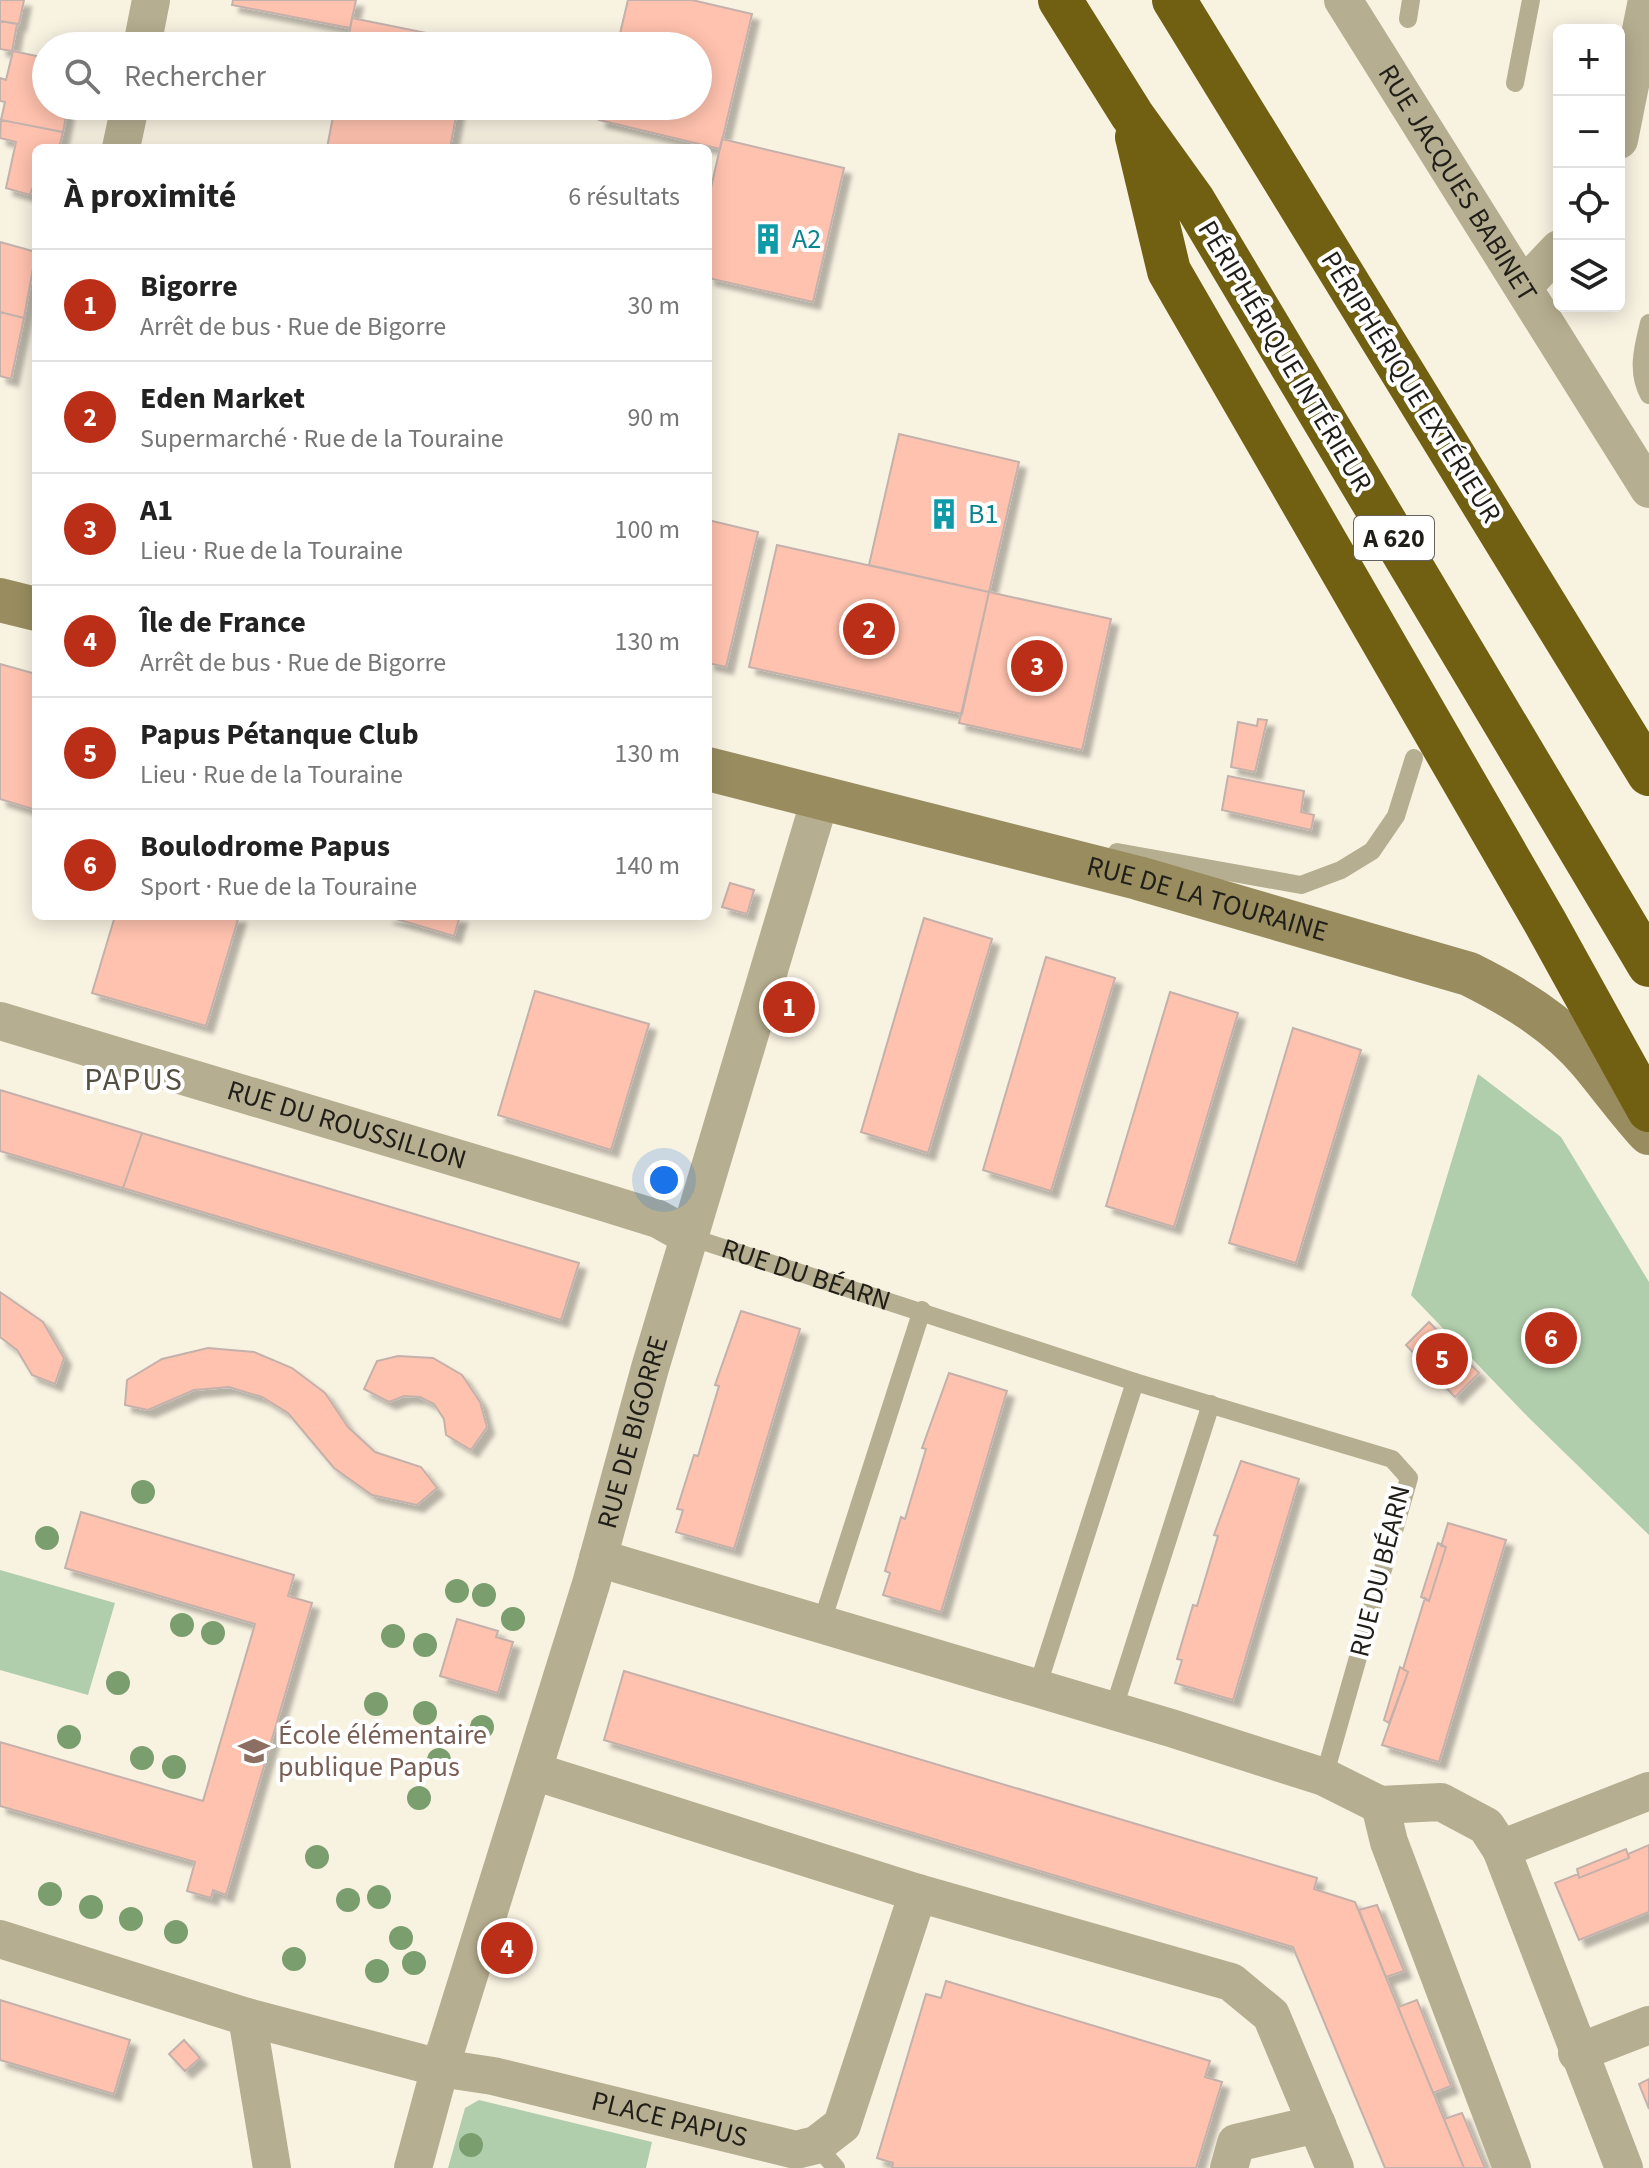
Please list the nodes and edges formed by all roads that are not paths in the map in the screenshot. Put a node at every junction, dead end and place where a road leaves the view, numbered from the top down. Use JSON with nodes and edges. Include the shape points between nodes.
{"nodes":[{"id":1,"x":151,"y":0,"type":"edge"},
{"id":2,"x":1060,"y":0,"type":"edge"},
{"id":3,"x":1174,"y":0,"type":"edge"},
{"id":4,"x":1343,"y":0,"type":"edge"},
{"id":5,"x":1411,"y":0,"type":"edge"},
{"id":6,"x":1531,"y":0,"type":"edge"},
{"id":7,"x":1647,"y":0,"type":"edge"},
{"id":8,"x":1408,"y":19,"type":"dead end"},
{"id":9,"x":145,"y":32,"type":"edge"},
{"id":10,"x":1515,"y":83,"type":"dead end"},
{"id":11,"x":1625,"y":110,"type":"edge"},
{"id":12,"x":1132,"y":115,"type":"junction"},
{"id":13,"x":127,"y":120,"type":"edge"},
{"id":14,"x":122,"y":144,"type":"edge"},
{"id":15,"x":1553,"y":255,"type":"edge"},
{"id":16,"x":1523,"y":287,"type":"junction"},
{"id":17,"x":1649,"y":323,"type":"edge"},
{"id":18,"x":1645,"y":356,"type":"edge"},
{"id":19,"x":1649,"y":395,"type":"edge"},
{"id":20,"x":1649,"y":489,"type":"edge"},
{"id":21,"x":0,"y":600,"type":"edge"},
{"id":22,"x":32,"y":608,"type":"edge"},
{"id":23,"x":1414,"y":758,"type":"dead end"},
{"id":24,"x":712,"y":770,"type":"edge"},
{"id":25,"x":1649,"y":774,"type":"edge"},
{"id":26,"x":821,"y":796,"type":"junction"},
{"id":27,"x":1649,"y":965,"type":"edge"},
{"id":28,"x":0,"y":1021,"type":"edge"},
{"id":29,"x":1649,"y":1110,"type":"edge"},
{"id":30,"x":1649,"y":1133,"type":"edge"},
{"id":31,"x":690,"y":1237,"type":"junction"},
{"id":32,"x":922,"y":1310,"type":"junction"},
{"id":33,"x":1135,"y":1382,"type":"junction"},
{"id":34,"x":1211,"y":1404,"type":"junction"},
{"id":35,"x":598,"y":1558,"type":"junction"},
{"id":36,"x":821,"y":1625,"type":"junction"},
{"id":37,"x":1037,"y":1688,"type":"junction"},
{"id":38,"x":1113,"y":1711,"type":"junction"},
{"id":39,"x":533,"y":1771,"type":"junction"},
{"id":40,"x":1324,"y":1777,"type":"junction"},
{"id":41,"x":1649,"y":1791,"type":"edge"},
{"id":42,"x":1380,"y":1805,"type":"junction"},
{"id":43,"x":1501,"y":1849,"type":"junction"},
{"id":44,"x":918,"y":1893,"type":"junction"},
{"id":45,"x":0,"y":1939,"type":"edge"},
{"id":46,"x":247,"y":2017,"type":"junction"},
{"id":47,"x":1649,"y":2025,"type":"edge"},
{"id":48,"x":1577,"y":2053,"type":"junction"},
{"id":49,"x":440,"y":2068,"type":"junction"},
{"id":50,"x":1317,"y":2124,"type":"junction"},
{"id":51,"x":826,"y":2156,"type":"edge"},
{"id":52,"x":272,"y":2168,"type":"edge"},
{"id":53,"x":413,"y":2168,"type":"edge"},
{"id":54,"x":1229,"y":2168,"type":"edge"},
{"id":55,"x":1335,"y":2168,"type":"edge"},
{"id":56,"x":1512,"y":2168,"type":"edge"},
{"id":57,"x":1624,"y":2168,"type":"edge"}],
"edges":[{"from":1,"to":9,"type":"street"},
{"from":2,"to":12,"type":"highway","name":"PÉRIPHÉRIQUE INTÉRIEUR","number":"A 620"},
{"from":3,"to":25,"type":"highway","name":"PÉRIPHÉRIQUE EXTÉRIEUR"},
{"from":4,"to":16,"type":"street","name":"RUE JACQUES BABINET"},
{"from":5,"to":8,"type":"lane"},
{"from":6,"to":10,"type":"lane"},
{"from":7,"to":11,"type":"street"},
{"from":12,"to":27,"type":"highway","name":"PÉRIPHÉRIQUE INTÉRIEUR","number":"A 620","via":[[1193,200]]},
{"from":12,"to":29,"type":"highway","via":[[1169,271]]},
{"from":13,"to":14,"type":"street"},
{"from":15,"to":16,"type":"street"},
{"from":16,"to":20,"type":"street","name":"RUE JACQUES BABINET"},
{"from":17,"to":18,"type":"lane"},
{"from":18,"to":19,"type":"lane"},
{"from":21,"to":22,"type":"street"},
{"from":23,"to":26,"type":"lane","via":[[1396,816],[1372,851],[1301,885]]},
{"from":24,"to":26,"type":"street","name":"RUE DE LA TOURAINE"},
{"from":26,"to":30,"type":"street","name":"RUE DE LA TOURAINE","via":[[1138,878],[1469,974],[1543,1018],[1588,1059]]},
{"from":26,"to":31,"type":"street","name":"RUE DE BIGORRE"},
{"from":28,"to":31,"type":"street","name":"RUE DU ROUSSILLON","via":[[658,1219]]},
{"from":31,"to":32,"type":"lane","name":"RUE DU BÉARN"},
{"from":31,"to":35,"type":"street","name":"RUE DE BIGORRE"},
{"from":32,"to":33,"type":"lane","name":"RUE DU BÉARN"},
{"from":32,"to":36,"type":"lane","name":"RUE DU BÉARN"},
{"from":33,"to":34,"type":"lane","name":"RUE DU BÉARN"},
{"from":33,"to":37,"type":"lane"},
{"from":34,"to":38,"type":"lane"},
{"from":34,"to":40,"type":"lane","name":"RUE DU BÉARN","via":[[1392,1459],[1409,1478]]},
{"from":35,"to":36,"type":"street"},
{"from":35,"to":39,"type":"street","name":"RUE DE BIGORRE"},
{"from":36,"to":37,"type":"street"},
{"from":37,"to":38,"type":"street"},
{"from":38,"to":40,"type":"street"},
{"from":39,"to":44,"type":"street"},
{"from":39,"to":49,"type":"street","name":"RUE DE BIGORRE"},
{"from":40,"to":42,"type":"street"},
{"from":41,"to":43,"type":"street"},
{"from":42,"to":43,"type":"street","via":[[1441,1802],[1486,1826]]},
{"from":42,"to":56,"type":"street","via":[[1389,1842]]},
{"from":43,"to":48,"type":"street"},
{"from":44,"to":50,"type":"street","via":[[1231,1982],[1271,2015]]},
{"from":44,"to":51,"type":"street","name":"PLACE PAPUS","via":[[842,2125]]},
{"from":45,"to":46,"type":"street","name":"PLACE PAPUS"},
{"from":46,"to":49,"type":"street","name":"PLACE PAPUS"},
{"from":46,"to":52,"type":"street"},
{"from":47,"to":48,"type":"street"},
{"from":48,"to":57,"type":"street"},
{"from":49,"to":51,"type":"street","name":"PLACE PAPUS"},
{"from":49,"to":53,"type":"street","name":"RUE DE BIGORRE"},
{"from":50,"to":54,"type":"street","via":[[1236,2143]]},
{"from":50,"to":55,"type":"street"}]}
